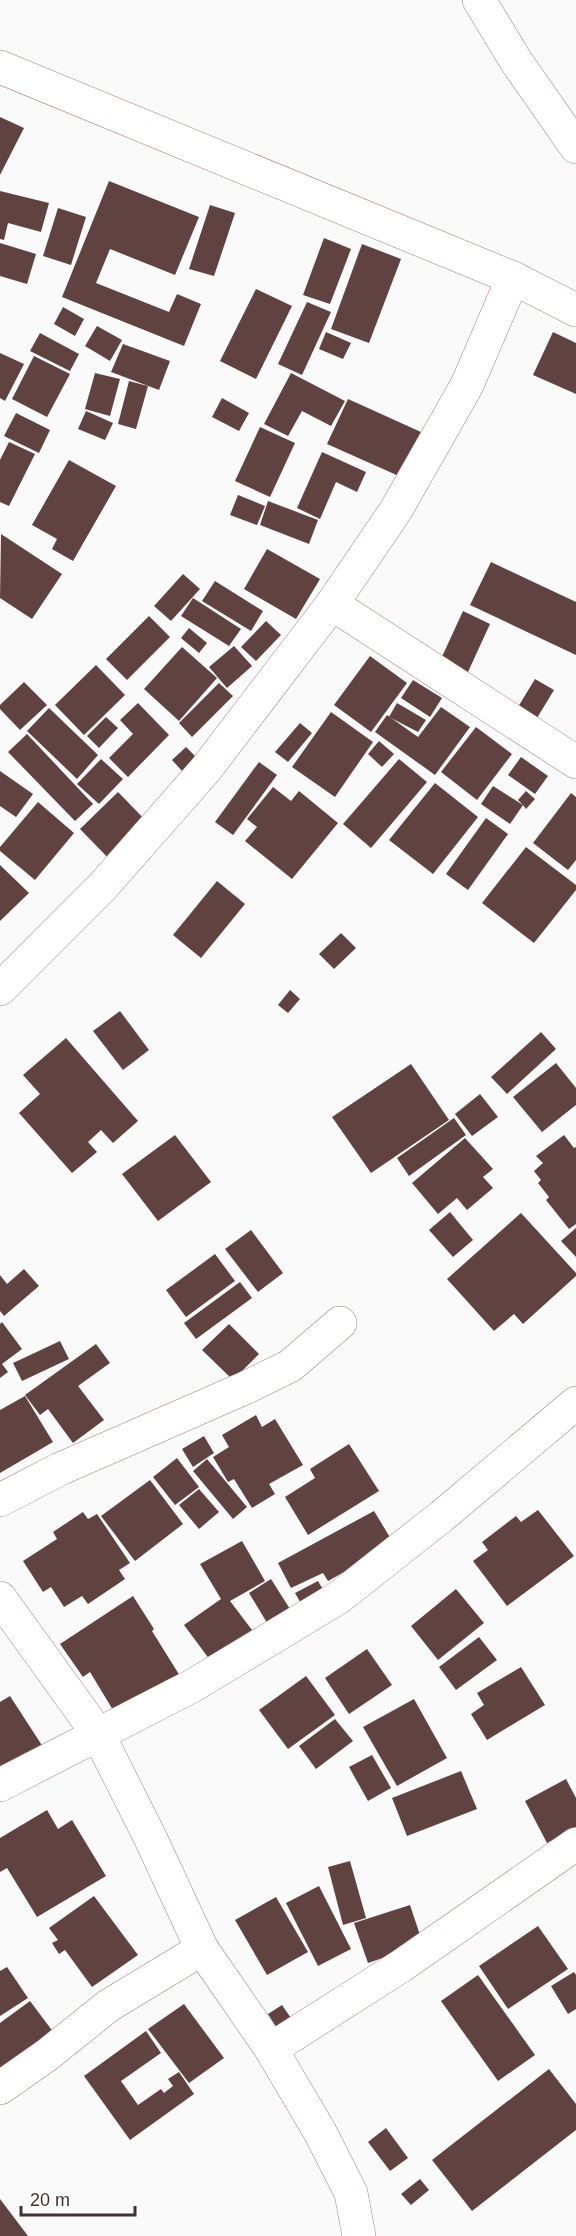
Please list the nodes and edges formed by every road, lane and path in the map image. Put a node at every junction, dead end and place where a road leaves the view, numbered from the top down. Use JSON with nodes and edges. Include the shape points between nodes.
{"nodes":[{"id":1,"x":479,"y":0,"type":"edge"},
{"id":2,"x":0,"y":67,"type":"edge"},
{"id":3,"x":576,"y":147,"type":"edge"},
{"id":4,"x":513,"y":278,"type":"junction"},
{"id":5,"x":576,"y":310,"type":"edge"},
{"id":6,"x":332,"y":604,"type":"junction"},
{"id":7,"x":576,"y":762,"type":"edge"},
{"id":8,"x":0,"y":989,"type":"edge"},
{"id":9,"x":340,"y":1323,"type":"dead end"},
{"id":10,"x":576,"y":1403,"type":"edge"},
{"id":11,"x":0,"y":1500,"type":"edge"},
{"id":12,"x":0,"y":1598,"type":"edge"},
{"id":13,"x":98,"y":1734,"type":"junction"},
{"id":14,"x":0,"y":1785,"type":"edge"},
{"id":15,"x":576,"y":1844,"type":"edge"},
{"id":16,"x":202,"y":1949,"type":"junction"},
{"id":17,"x":271,"y":2049,"type":"junction"},
{"id":18,"x":0,"y":2088,"type":"edge"},
{"id":19,"x":358,"y":2236,"type":"edge"}],
"edges":[{"from":1,"to":3,"type":"street"},
{"from":2,"to":4,"type":"street"},
{"from":4,"to":5,"type":"street"},
{"from":4,"to":6,"type":"street","via":[[462,395],[396,510]]},
{"from":6,"to":7,"type":"street"},
{"from":6,"to":8,"type":"street","via":[[206,769],[103,886]]},
{"from":9,"to":11,"type":"street","via":[[290,1366]]},
{"from":10,"to":13,"type":"street","via":[[338,1598],[192,1686]]},
{"from":12,"to":13,"type":"street"},
{"from":13,"to":14,"type":"street"},
{"from":13,"to":16,"type":"street"},
{"from":15,"to":17,"type":"street","via":[[401,1966]]},
{"from":16,"to":17,"type":"street"},
{"from":16,"to":18,"type":"street","via":[[108,2006]]},
{"from":17,"to":19,"type":"street","via":[[351,2193]]}]}
